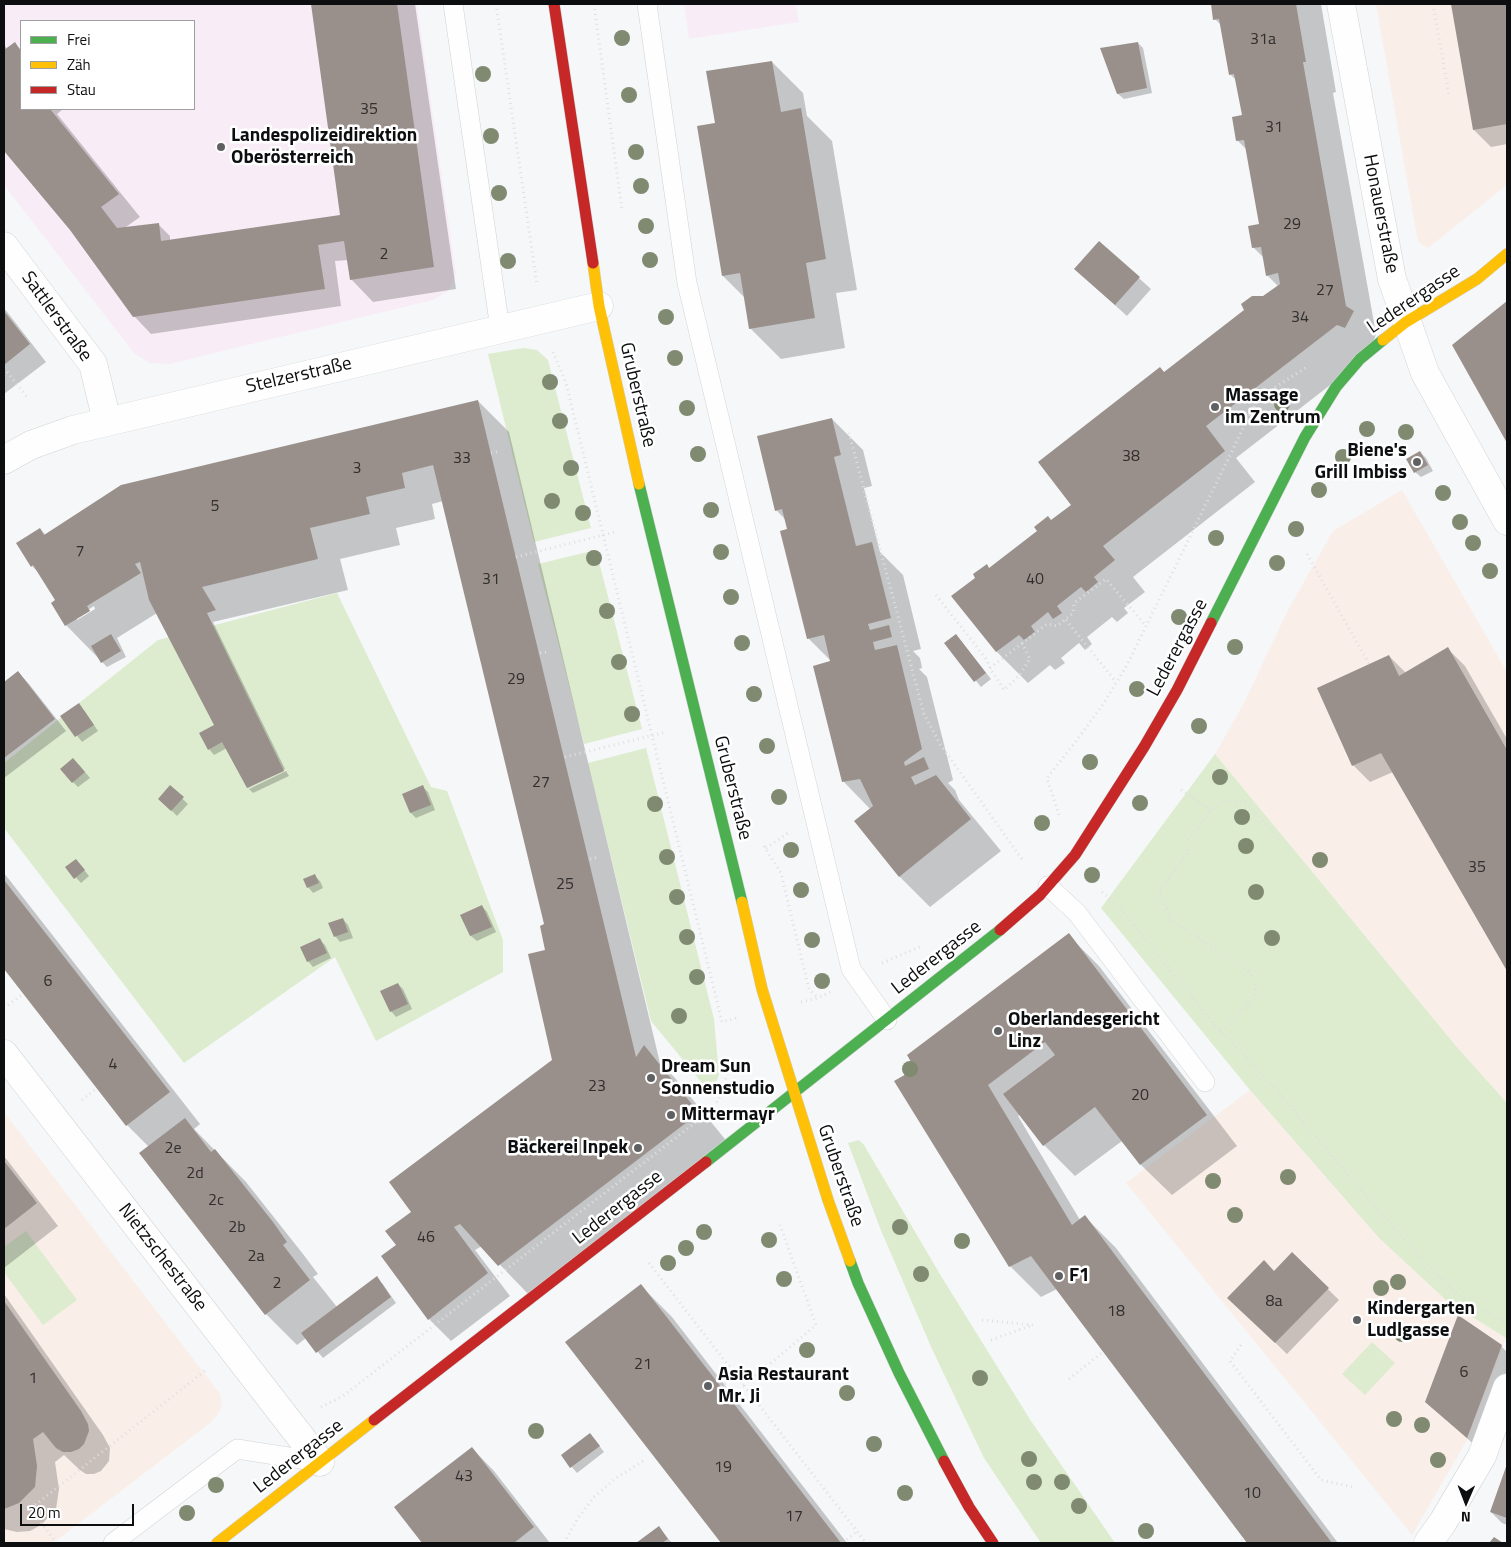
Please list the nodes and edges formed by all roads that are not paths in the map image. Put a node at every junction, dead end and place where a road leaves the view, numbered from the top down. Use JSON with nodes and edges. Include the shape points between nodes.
{"nodes":[{"id":1,"x":453,"y":4,"type":"edge"},
{"id":2,"x":554,"y":4,"type":"edge"},
{"id":3,"x":648,"y":4,"type":"edge"},
{"id":4,"x":1341,"y":4,"type":"edge"},
{"id":5,"x":4,"y":246,"type":"edge"},
{"id":6,"x":1507,"y":254,"type":"edge"},
{"id":7,"x":599,"y":306,"type":"junction"},
{"id":8,"x":1406,"y":322,"type":"junction"},
{"id":9,"x":500,"y":329,"type":"junction"},
{"id":10,"x":107,"y":421,"type":"junction"},
{"id":11,"x":4,"y":460,"type":"edge"},
{"id":12,"x":1507,"y":520,"type":"edge"},
{"id":13,"x":1048,"y":886,"type":"junction"},
{"id":14,"x":887,"y":1020,"type":"junction"},
{"id":15,"x":4,"y":1055,"type":"edge"},
{"id":16,"x":1205,"y":1082,"type":"dead end"},
{"id":17,"x":794,"y":1093,"type":"junction"},
{"id":18,"x":1507,"y":1388,"type":"edge"},
{"id":19,"x":320,"y":1462,"type":"junction"},
{"id":20,"x":113,"y":1543,"type":"edge"},
{"id":21,"x":217,"y":1543,"type":"edge"},
{"id":22,"x":993,"y":1543,"type":"edge"},
{"id":23,"x":1428,"y":1543,"type":"edge"}],
"edges":[{"from":1,"to":9,"type":"lane"},
{"from":2,"to":7,"type":"street","name":"Gruberstraße"},
{"from":3,"to":14,"type":"lane","via":[[691,303],[850,969]]},
{"from":4,"to":8,"type":"street","name":"Honauerstraße","via":[[1392,279]]},
{"from":5,"to":10,"type":"street","name":"Sattlerstraße","via":[[92,364]]},
{"from":6,"to":8,"type":"street","name":"Lederergasse","via":[[1476,279]]},
{"from":7,"to":9,"type":"street","name":"Stelzerstraße"},
{"from":7,"to":17,"type":"street","name":"Gruberstraße","via":[[648,523],[762,989]]},
{"from":8,"to":12,"type":"street","name":"Honauerstraße","via":[[1425,373]]},
{"from":8,"to":13,"type":"street","name":"Lederergasse","via":[[1360,360],[1331,395],[1305,437],[1144,747],[1075,855]]},
{"from":9,"to":10,"type":"street","name":"Stelzerstraße"},
{"from":10,"to":11,"type":"street","name":"Stelzerstraße","via":[[31,445]]},
{"from":13,"to":14,"type":"street","name":"Lederergasse","via":[[1000,930]]},
{"from":13,"to":16,"type":"lane","via":[[1077,913]]},
{"from":14,"to":17,"type":"street","name":"Lederergasse"},
{"from":15,"to":19,"type":"street","name":"Nietzschestraße"},
{"from":17,"to":19,"type":"street","name":"Lederergasse"},
{"from":17,"to":22,"type":"street","name":"Gruberstraße","via":[[858,1283],[932,1438],[969,1507]]},
{"from":18,"to":23,"type":"street","via":[[1482,1456]]},
{"from":19,"to":20,"type":"lane","via":[[237,1449]]},
{"from":19,"to":21,"type":"street","name":"Lederergasse"}]}
